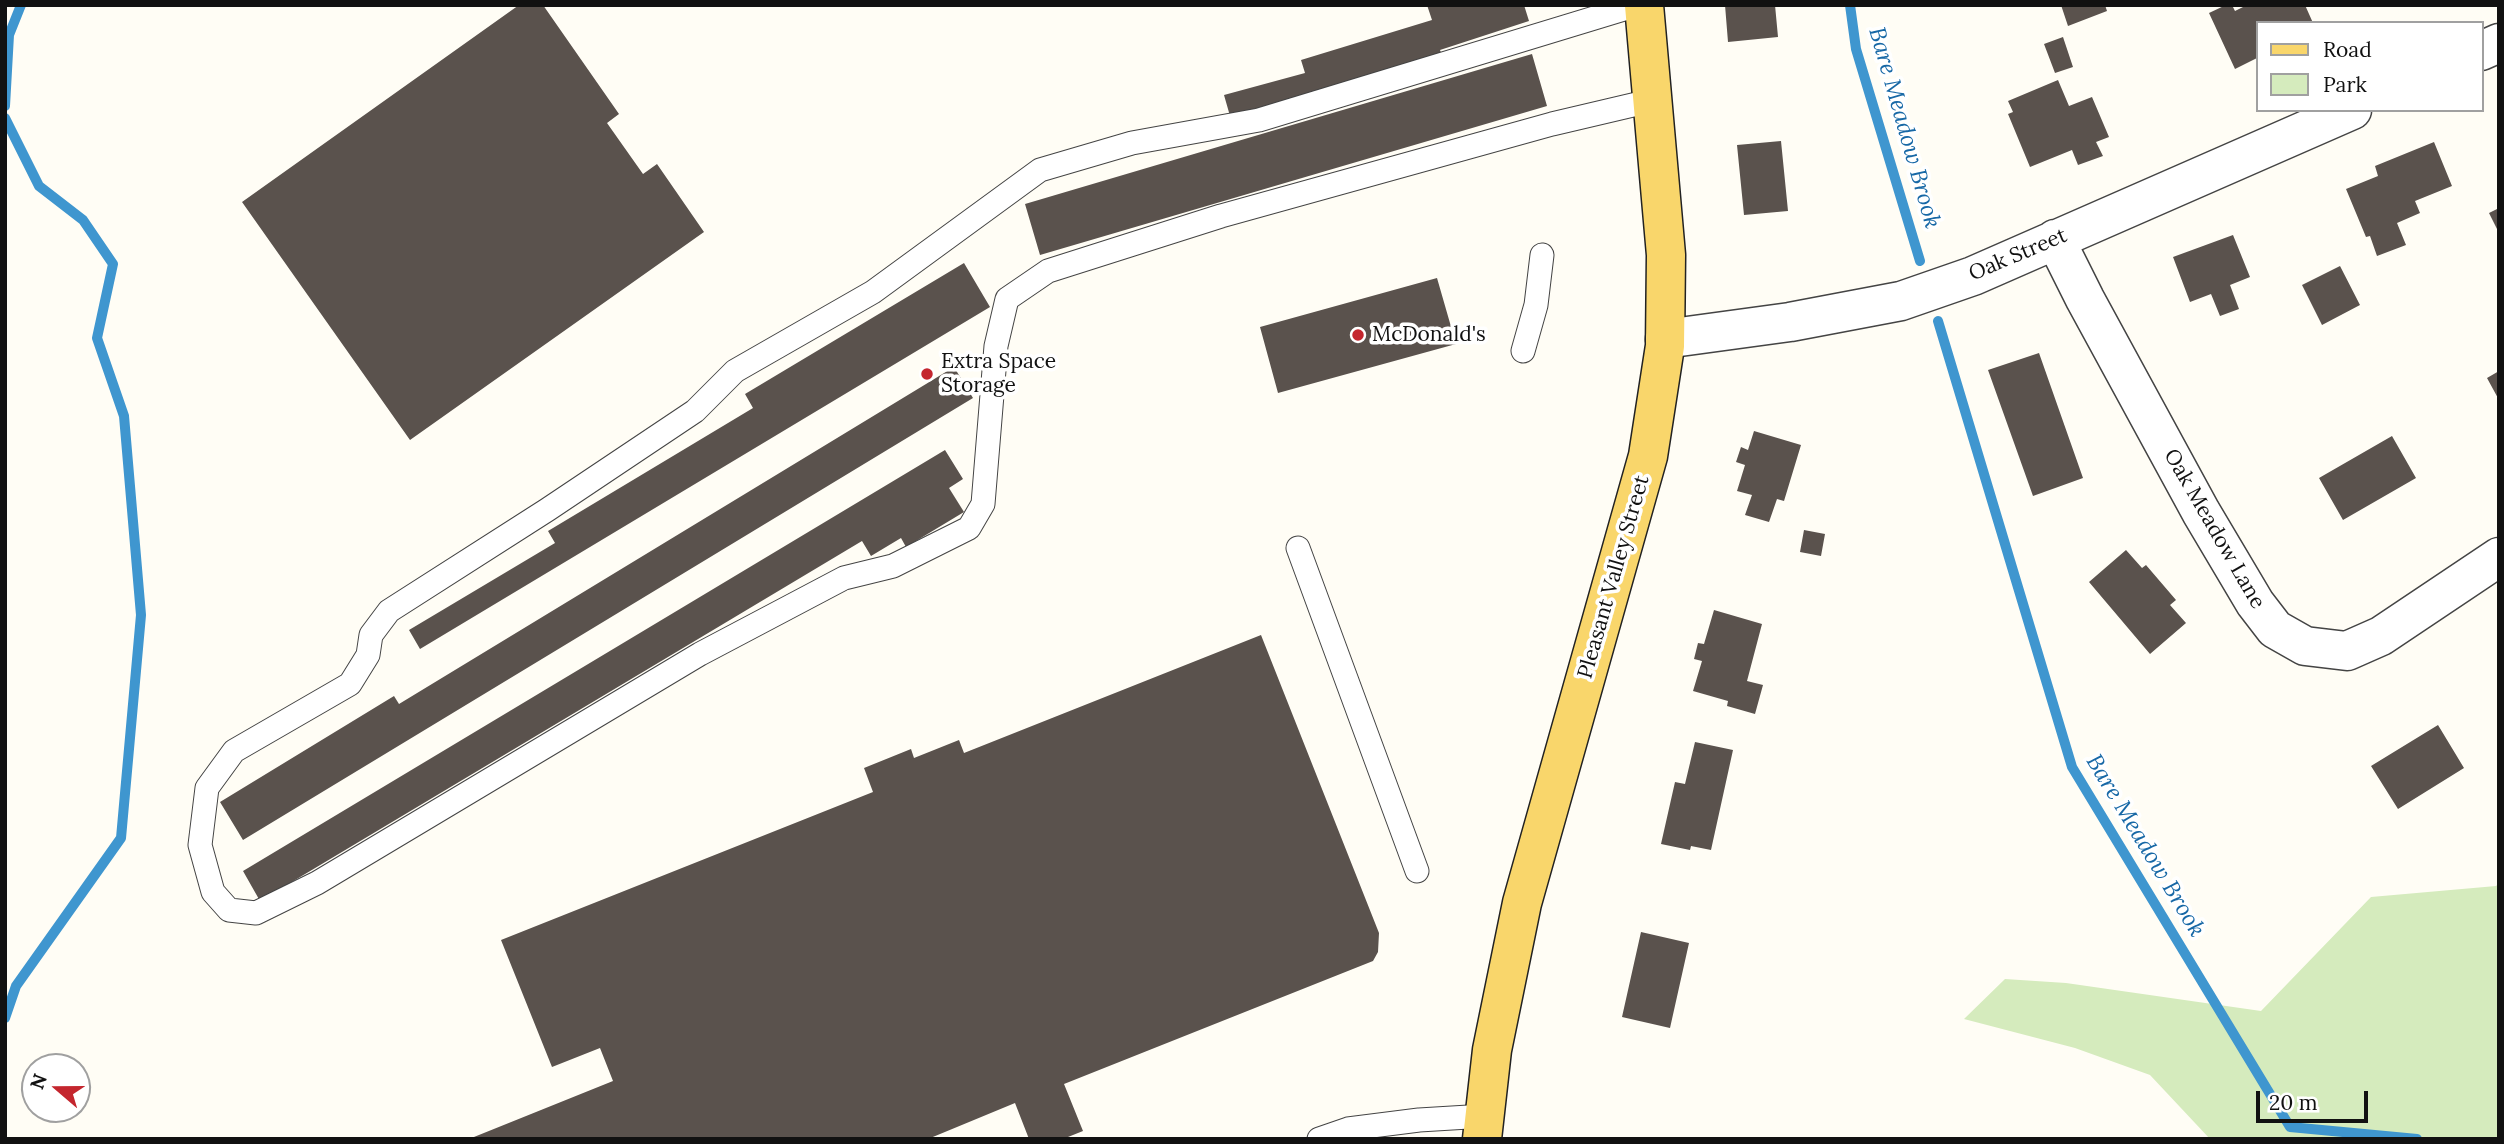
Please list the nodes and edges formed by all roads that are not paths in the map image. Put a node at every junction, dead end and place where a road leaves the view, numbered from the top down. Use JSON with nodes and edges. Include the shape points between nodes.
{"nodes":[{"id":1,"x":1637,"y":5,"type":"edge"},
{"id":2,"x":1644,"y":5,"type":"edge"},
{"id":3,"x":2499,"y":43,"type":"edge"},
{"id":4,"x":2483,"y":50,"type":"edge"},
{"id":5,"x":1654,"y":100,"type":"junction"},
{"id":6,"x":2348,"y":112,"type":"edge"},
{"id":7,"x":2055,"y":239,"type":"junction"},
{"id":8,"x":1542,"y":255,"type":"dead end"},
{"id":9,"x":1665,"y":339,"type":"junction"},
{"id":10,"x":1524,"y":351,"type":"dead end"},
{"id":11,"x":1298,"y":548,"type":"dead end"},
{"id":12,"x":2499,"y":557,"type":"edge"},
{"id":13,"x":1417,"y":872,"type":"dead end"},
{"id":14,"x":1483,"y":1128,"type":"edge"},
{"id":15,"x":1319,"y":1139,"type":"edge"}],
"edges":[{"from":1,"to":5,"type":"lane","via":[[1259,120],[1132,143],[1040,170],[873,292],[735,371],[695,411],[390,611],[371,635],[368,655],[350,684],[234,751],[207,788],[200,845],[214,892],[229,910],[256,914],[317,883],[700,654],[844,578],[892,566],[969,528],[983,504],[996,346],[1007,299],[1048,271],[1221,216]]},
{"from":2,"to":5,"type":"main road","name":"Pleasant Valley Street"},
{"from":3,"to":4,"type":"street"},
{"from":5,"to":9,"type":"main road","name":"Pleasant Valley Street","via":[[1667,255]]},
{"from":6,"to":7,"type":"street","name":"Oak Street"},
{"from":7,"to":9,"type":"street","name":"Oak Street","via":[[1901,302]]},
{"from":7,"to":12,"type":"street","name":"Oak Meadow Lane","via":[[2201,512],[2275,629],[2305,646],[2347,652],[2381,636]]},
{"from":8,"to":10,"type":"lane"},
{"from":9,"to":14,"type":"main road","name":"Pleasant Valley Street","via":[[1648,456],[1522,903],[1492,1050]]},
{"from":11,"to":13,"type":"lane"},
{"from":14,"to":15,"type":"lane","via":[[1407,1121],[1348,1129]]}]}
